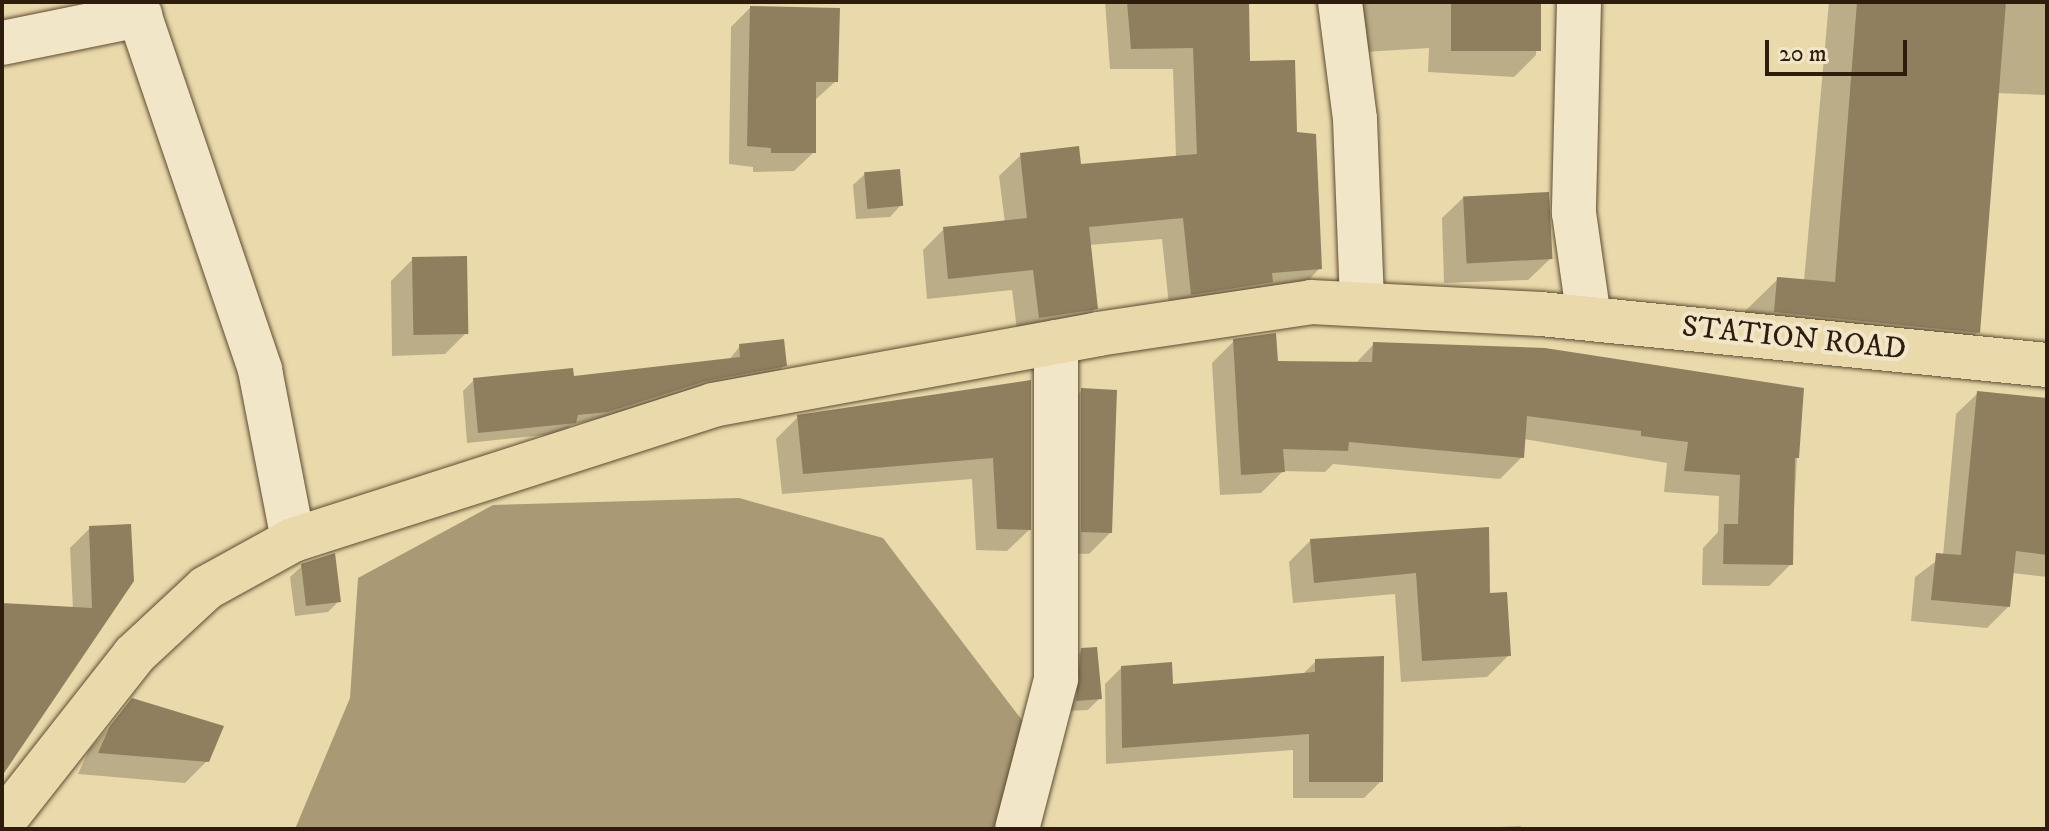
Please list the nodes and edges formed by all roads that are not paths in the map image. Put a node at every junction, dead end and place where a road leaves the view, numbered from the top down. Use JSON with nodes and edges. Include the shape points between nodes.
{"nodes":[{"id":1,"x":1340,"y":2,"type":"edge"},
{"id":2,"x":1579,"y":2,"type":"edge"},
{"id":3,"x":138,"y":9,"type":"edge"},
{"id":4,"x":2,"y":43,"type":"edge"},
{"id":5,"x":1362,"y":304,"type":"junction"},
{"id":6,"x":1589,"y":318,"type":"junction"},
{"id":7,"x":1056,"y":342,"type":"junction"},
{"id":8,"x":2047,"y":365,"type":"edge"},
{"id":9,"x":293,"y":540,"type":"junction"},
{"id":10,"x":2,"y":823,"type":"edge"},
{"id":11,"x":1017,"y":829,"type":"edge"}],
"edges":[{"from":1,"to":5,"type":"street","via":[[1355,119]]},
{"from":2,"to":6,"type":"street","via":[[1574,213]]},
{"from":3,"to":4,"type":"street"},
{"from":3,"to":9,"type":"street","via":[[260,370]]},
{"from":5,"to":6,"type":"main road","name":"STATION ROAD"},
{"from":5,"to":7,"type":"main road","name":"STATION ROAD","via":[[1311,302]]},
{"from":6,"to":8,"type":"main road","name":"STATION ROAD"},
{"from":7,"to":9,"type":"main road","name":"STATION ROAD","via":[[713,405]]},
{"from":7,"to":11,"type":"street","via":[[1056,679]]},
{"from":9,"to":10,"type":"main road","name":"STATION ROAD","via":[[206,588],[134,655]]}]}
